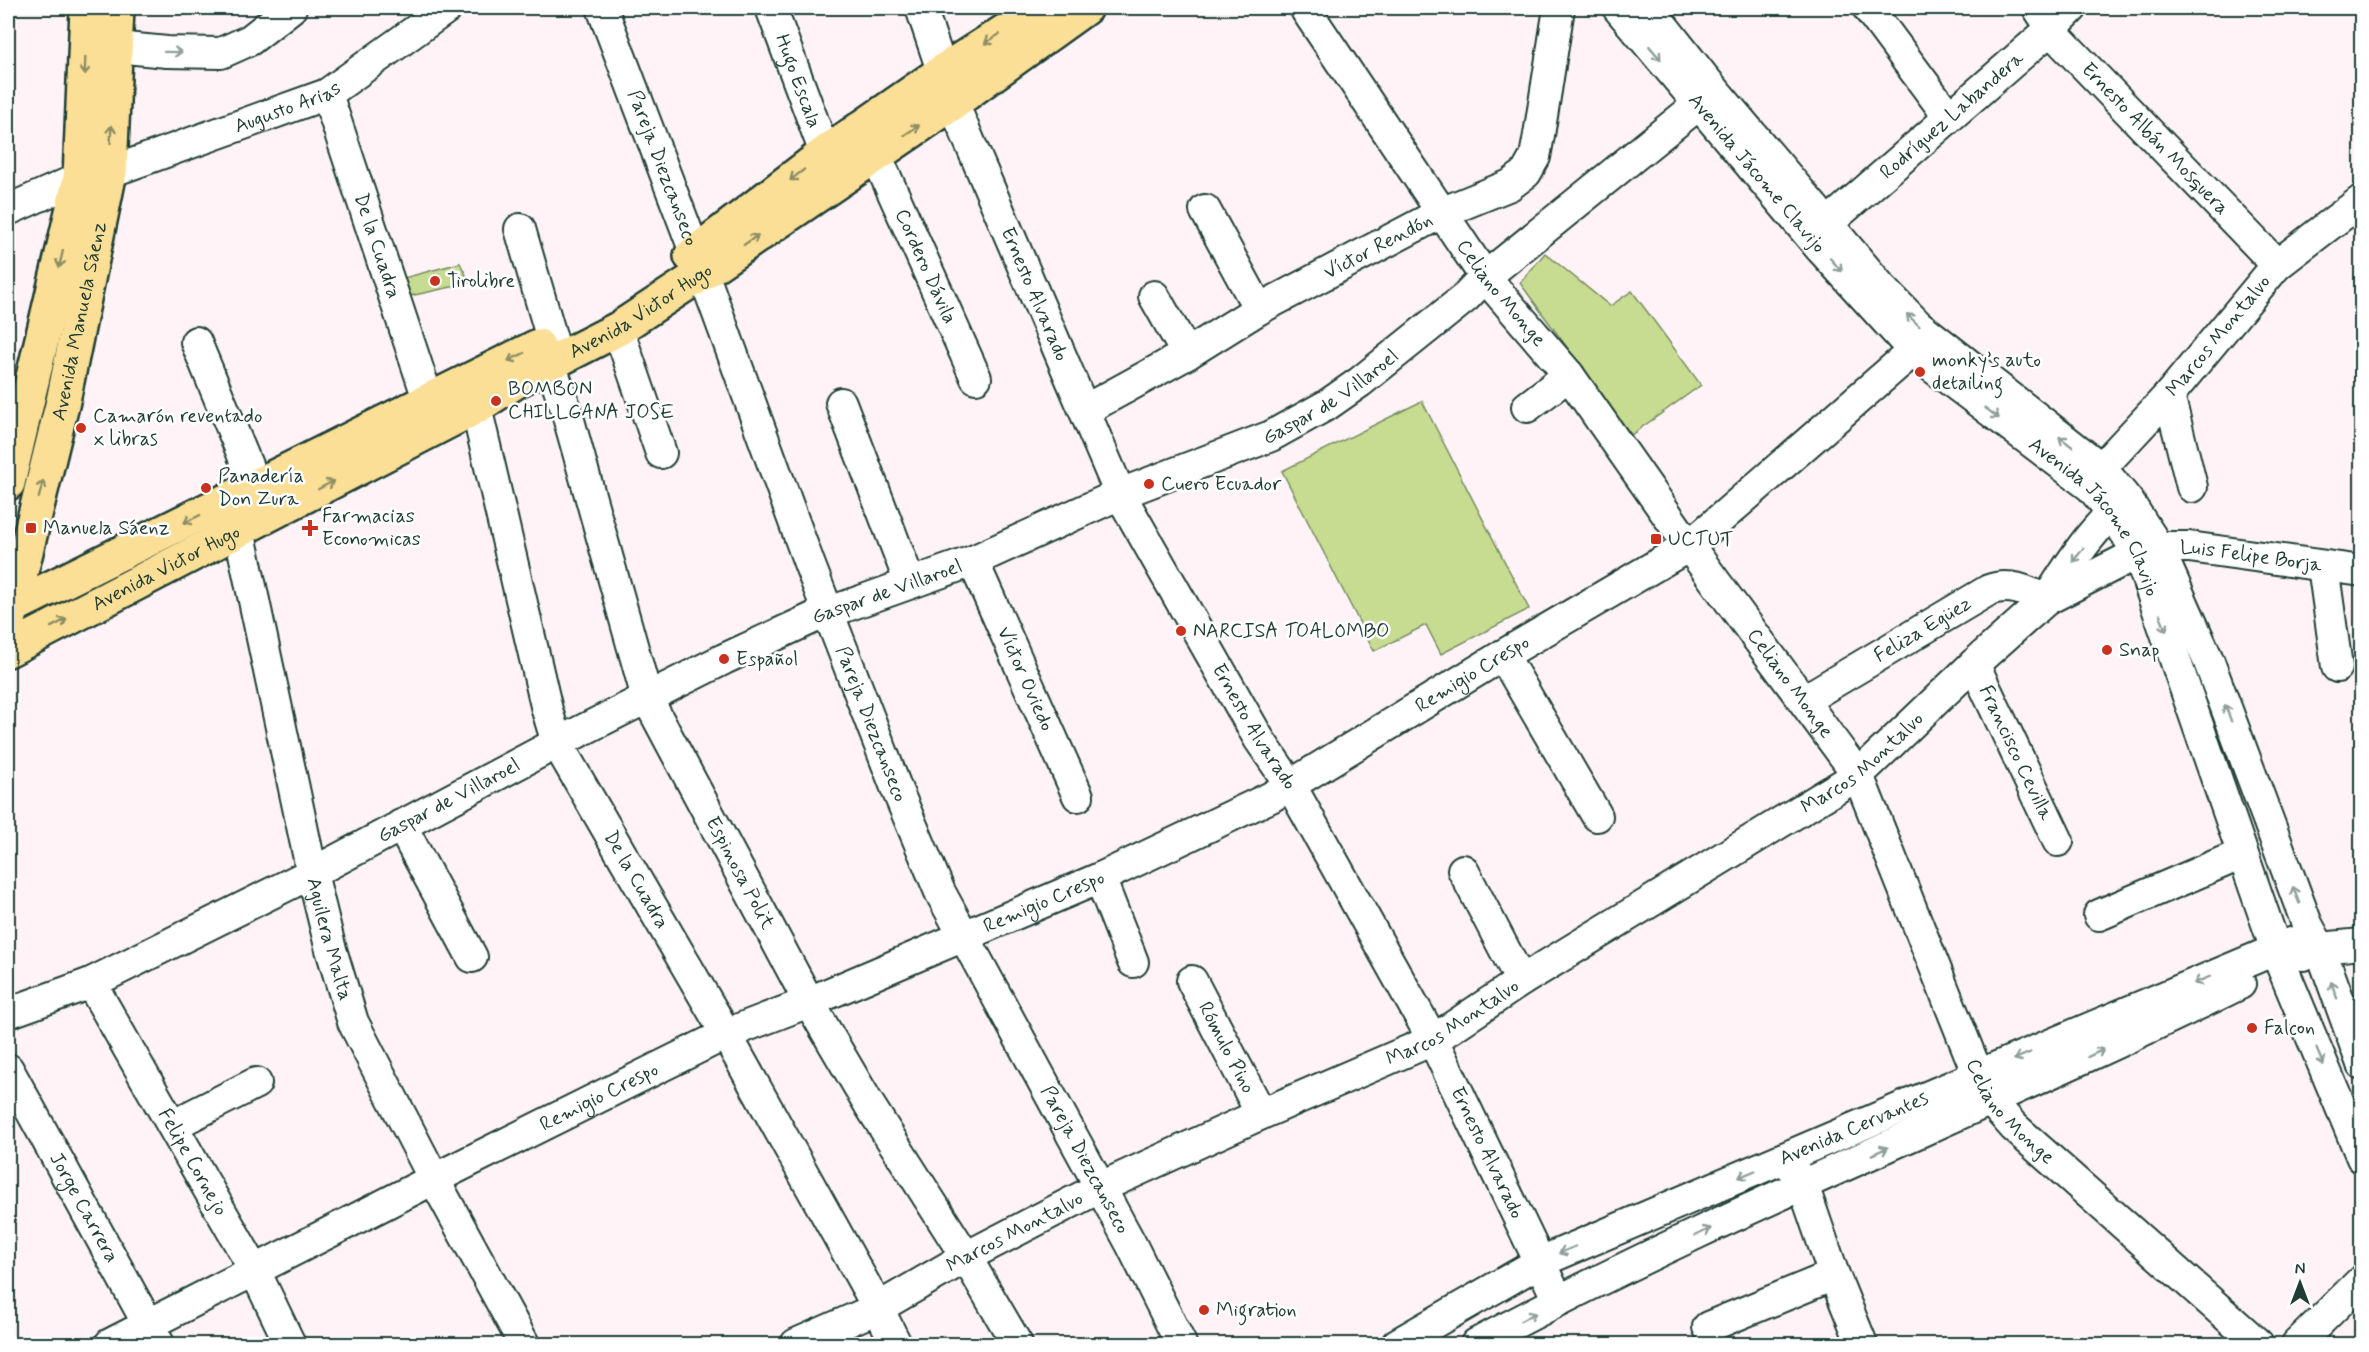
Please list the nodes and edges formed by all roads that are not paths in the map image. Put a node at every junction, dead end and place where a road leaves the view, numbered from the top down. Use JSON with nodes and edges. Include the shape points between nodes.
{"nodes":[{"id":1,"x":87,"y":8,"type":"edge"},
{"id":2,"x":117,"y":8,"type":"edge"},
{"id":3,"x":291,"y":8,"type":"edge"},
{"id":4,"x":447,"y":8,"type":"edge"},
{"id":5,"x":602,"y":8,"type":"edge"},
{"id":6,"x":771,"y":8,"type":"edge"},
{"id":7,"x":921,"y":8,"type":"edge"},
{"id":8,"x":1041,"y":8,"type":"edge"},
{"id":9,"x":1085,"y":8,"type":"edge"},
{"id":10,"x":1559,"y":8,"type":"edge"},
{"id":11,"x":1618,"y":8,"type":"edge"},
{"id":12,"x":1649,"y":8,"type":"edge"},
{"id":13,"x":1868,"y":8,"type":"edge"},
{"id":14,"x":1306,"y":10,"type":"dead end"},
{"id":15,"x":2054,"y":14,"type":"edge"},
{"id":16,"x":115,"y":47,"type":"junction"},
{"id":17,"x":944,"y":71,"type":"junction"},
{"id":18,"x":327,"y":94,"type":"junction"},
{"id":19,"x":1706,"y":97,"type":"junction"},
{"id":20,"x":953,"y":103,"type":"junction"},
{"id":21,"x":1949,"y":117,"type":"junction"},
{"id":22,"x":825,"y":153,"type":"junction"},
{"id":23,"x":876,"y":155,"type":"junction"},
{"id":24,"x":95,"y":175,"type":"junction"},
{"id":25,"x":2361,"y":200,"type":"edge"},
{"id":26,"x":8,"y":210,"type":"edge"},
{"id":27,"x":1205,"y":210,"type":"dead end"},
{"id":28,"x":1441,"y":213,"type":"junction"},
{"id":29,"x":1828,"y":223,"type":"junction"},
{"id":30,"x":520,"y":229,"type":"dead end"},
{"id":31,"x":698,"y":263,"type":"junction"},
{"id":32,"x":2277,"y":265,"type":"junction"},
{"id":33,"x":1485,"y":276,"type":"junction"},
{"id":34,"x":1154,"y":296,"type":"dead end"},
{"id":35,"x":1259,"y":309,"type":"junction"},
{"id":36,"x":618,"y":329,"type":"junction"},
{"id":37,"x":196,"y":342,"type":"dead end"},
{"id":38,"x":1913,"y":351,"type":"junction"},
{"id":39,"x":551,"y":352,"type":"junction"},
{"id":40,"x":1186,"y":354,"type":"junction"},
{"id":41,"x":1569,"y":375,"type":"junction"},
{"id":42,"x":976,"y":378,"type":"dead end"},
{"id":43,"x":2169,"y":394,"type":"junction"},
{"id":44,"x":470,"y":395,"type":"junction"},
{"id":45,"x":428,"y":399,"type":"junction"},
{"id":46,"x":841,"y":403,"type":"dead end"},
{"id":47,"x":1527,"y":407,"type":"dead end"},
{"id":48,"x":1085,"y":410,"type":"junction"},
{"id":49,"x":661,"y":453,"type":"dead end"},
{"id":50,"x":2096,"y":478,"type":"junction"},
{"id":51,"x":8,"y":483,"type":"edge"},
{"id":52,"x":2192,"y":487,"type":"dead end"},
{"id":53,"x":1120,"y":494,"type":"junction"},
{"id":54,"x":242,"y":506,"type":"junction"},
{"id":55,"x":2120,"y":506,"type":"junction"},
{"id":56,"x":1689,"y":546,"type":"junction"},
{"id":57,"x":2148,"y":550,"type":"junction"},
{"id":58,"x":973,"y":561,"type":"junction"},
{"id":59,"x":2323,"y":566,"type":"junction"},
{"id":60,"x":2361,"y":571,"type":"edge"},
{"id":61,"x":910,"y":583,"type":"junction"},
{"id":62,"x":2046,"y":600,"type":"junction"},
{"id":63,"x":829,"y":611,"type":"junction"},
{"id":64,"x":9,"y":616,"type":"edge"},
{"id":65,"x":8,"y":650,"type":"edge"},
{"id":66,"x":1503,"y":655,"type":"junction"},
{"id":67,"x":1974,"y":664,"type":"junction"},
{"id":68,"x":2337,"y":668,"type":"dead end"},
{"id":69,"x":647,"y":698,"type":"junction"},
{"id":70,"x":1804,"y":700,"type":"junction"},
{"id":71,"x":557,"y":743,"type":"junction"},
{"id":72,"x":1858,"y":775,"type":"junction"},
{"id":73,"x":1291,"y":786,"type":"junction"},
{"id":74,"x":1078,"y":796,"type":"dead end"},
{"id":75,"x":1597,"y":816,"type":"dead end"},
{"id":76,"x":401,"y":825,"type":"junction"},
{"id":77,"x":2058,"y":841,"type":"dead end"},
{"id":78,"x":2242,"y":854,"type":"junction"},
{"id":79,"x":1463,"y":870,"type":"dead end"},
{"id":80,"x":312,"y":873,"type":"junction"},
{"id":81,"x":1100,"y":878,"type":"junction"},
{"id":82,"x":2099,"y":915,"type":"dead end"},
{"id":83,"x":962,"y":935,"type":"junction"},
{"id":84,"x":2361,"y":944,"type":"edge"},
{"id":85,"x":2320,"y":948,"type":"junction"},
{"id":86,"x":472,"y":957,"type":"dead end"},
{"id":87,"x":2278,"y":957,"type":"junction"},
{"id":88,"x":1133,"y":962,"type":"dead end"},
{"id":89,"x":1192,"y":981,"type":"dead end"},
{"id":90,"x":1521,"y":981,"type":"junction"},
{"id":91,"x":91,"y":983,"type":"junction"},
{"id":92,"x":809,"y":1002,"type":"junction"},
{"id":93,"x":8,"y":1013,"type":"edge"},
{"id":94,"x":726,"y":1034,"type":"junction"},
{"id":95,"x":1433,"y":1040,"type":"junction"},
{"id":96,"x":2361,"y":1064,"type":"edge"},
{"id":97,"x":8,"y":1069,"type":"edge"},
{"id":98,"x":1978,"y":1075,"type":"junction"},
{"id":99,"x":256,"y":1083,"type":"dead end"},
{"id":100,"x":1991,"y":1101,"type":"junction"},
{"id":101,"x":1259,"y":1114,"type":"junction"},
{"id":102,"x":173,"y":1125,"type":"junction"},
{"id":103,"x":1785,"y":1158,"type":"junction"},
{"id":104,"x":2361,"y":1158,"type":"edge"},
{"id":105,"x":434,"y":1179,"type":"junction"},
{"id":106,"x":1803,"y":1185,"type":"junction"},
{"id":107,"x":1099,"y":1188,"type":"junction"},
{"id":108,"x":966,"y":1257,"type":"junction"},
{"id":109,"x":1538,"y":1263,"type":"junction"},
{"id":110,"x":255,"y":1271,"type":"junction"},
{"id":111,"x":1834,"y":1275,"type":"junction"},
{"id":112,"x":2361,"y":1280,"type":"edge"},
{"id":113,"x":1558,"y":1300,"type":"junction"},
{"id":114,"x":879,"y":1308,"type":"junction"},
{"id":115,"x":1708,"y":1327,"type":"dead end"},
{"id":116,"x":153,"y":1335,"type":"edge"},
{"id":117,"x":110,"y":1344,"type":"edge"},
{"id":118,"x":290,"y":1344,"type":"edge"},
{"id":119,"x":524,"y":1344,"type":"edge"},
{"id":120,"x":796,"y":1344,"type":"edge"},
{"id":121,"x":896,"y":1344,"type":"edge"},
{"id":122,"x":1017,"y":1344,"type":"edge"},
{"id":123,"x":1180,"y":1344,"type":"edge"},
{"id":124,"x":1397,"y":1344,"type":"edge"},
{"id":125,"x":1476,"y":1344,"type":"edge"},
{"id":126,"x":1863,"y":1344,"type":"edge"},
{"id":127,"x":2258,"y":1344,"type":"edge"},
{"id":128,"x":2297,"y":1344,"type":"edge"}],
"edges":[{"from":1,"to":24,"type":"main road","name":"Avenida Manuela Sáenz","one_way":true},
{"from":2,"to":16,"type":"main road","name":"Avenida Manuela Sáenz"},
{"from":16,"to":3,"type":"street","one_way":true,"via":[[220,53],[250,40]]},
{"from":4,"to":18,"type":"street","name":"Augusto Arias"},
{"from":5,"to":31,"type":"street","name":"Pareja Diezcanseco"},
{"from":6,"to":22,"type":"street","name":"Hugo Escala"},
{"from":7,"to":17,"type":"street","name":"Ernesto Alvarado"},
{"from":8,"to":17,"type":"main road","name":"Avenida Victor Hugo","one_way":true},
{"from":9,"to":20,"type":"main road","name":"Avenida Victor Hugo"},
{"from":10,"to":28,"type":"street","name":"Víctor Rendón","via":[[1535,157],[1526,173],[1510,184]]},
{"from":11,"to":19,"type":"street","name":"Avenida Jácome Clavijo","one_way":true},
{"from":12,"to":19,"type":"street","name":"Avenida Jácome Clavijo"},
{"from":13,"to":21,"type":"street"},
{"from":14,"to":28,"type":"street","name":"Celiano Monge"},
{"from":15,"to":21,"type":"street","name":"Rodríguez Labandera"},
{"from":15,"to":32,"type":"street","name":"Ernesto Albán Mosquera","via":[[2074,55]]},
{"from":24,"to":16,"type":"main road","name":"Avenida Manuela Sáenz","one_way":true},
{"from":17,"to":20,"type":"street","name":"Ernesto Alvarado"},
{"from":17,"to":22,"type":"main road","name":"Avenida Victor Hugo"},
{"from":18,"to":24,"type":"street","name":"Augusto Arias"},
{"from":18,"to":45,"type":"street","name":"De la Cuadra"},
{"from":19,"to":29,"type":"street","name":"Avenida Jácome Clavijo"},
{"from":19,"to":33,"type":"street","name":"Gaspar de Villaroel"},
{"from":19,"to":38,"type":"street","name":"Avenida Jácome Clavijo","one_way":true,"via":[[1820,248]]},
{"from":23,"to":20,"type":"main road","name":"Avenida Victor Hugo","one_way":true},
{"from":20,"to":48,"type":"street","name":"Ernesto Alvarado"},
{"from":21,"to":29,"type":"street","name":"Rodríguez Labandera"},
{"from":22,"to":31,"type":"main road","name":"Avenida Victor Hugo","one_way":true},
{"from":31,"to":23,"type":"main road","name":"Avenida Victor Hugo","one_way":true},
{"from":23,"to":42,"type":"street","name":"Cordero Dávila"},
{"from":24,"to":26,"type":"street","name":"Augusto Arias"},
{"from":24,"to":51,"type":"main road","name":"Avenida Manuela Sáenz","one_way":true},
{"from":64,"to":24,"type":"main road","name":"Avenida Manuela Sáenz","one_way":true,"via":[[63,401]]},
{"from":25,"to":32,"type":"street","name":"Marcos Montalvo"},
{"from":27,"to":35,"type":"street"},
{"from":28,"to":33,"type":"street","name":"Celiano Monge"},
{"from":28,"to":35,"type":"street","name":"Víctor Rendón"},
{"from":50,"to":29,"type":"street","name":"Avenida Jácome Clavijo","one_way":true,"via":[[1918,325]]},
{"from":30,"to":39,"type":"street","name":"Espinosa Polit"},
{"from":31,"to":36,"type":"main road","name":"Avenida Victor Hugo"},
{"from":31,"to":39,"type":"main road","name":"Avenida Victor Hugo","via":[[621,303]]},
{"from":31,"to":63,"type":"street","name":"Pareja Diezcanseco"},
{"from":32,"to":43,"type":"street","name":"Marcos Montalvo"},
{"from":33,"to":41,"type":"street","name":"Celiano Monge"},
{"from":33,"to":53,"type":"street","name":"Gaspar de Villaroel","via":[[1466,297],[1328,405],[1271,436]]},
{"from":34,"to":40,"type":"street"},
{"from":35,"to":40,"type":"street","name":"Víctor Rendón"},
{"from":36,"to":39,"type":"main road","name":"Avenida Victor Hugo"},
{"from":36,"to":49,"type":"street"},
{"from":37,"to":54,"type":"street","name":"Aguilera Malta"},
{"from":38,"to":50,"type":"street","name":"Avenida Jácome Clavijo","one_way":true},
{"from":38,"to":56,"type":"street","name":"Remigio Crespo"},
{"from":39,"to":44,"type":"main road","name":"Avenida Victor Hugo"},
{"from":39,"to":69,"type":"street","name":"Espinosa Polit"},
{"from":40,"to":48,"type":"street","name":"Víctor Rendón"},
{"from":41,"to":47,"type":"street"},
{"from":41,"to":56,"type":"street","name":"Celiano Monge"},
{"from":43,"to":50,"type":"street","name":"Marcos Montalvo"},
{"from":43,"to":52,"type":"street"},
{"from":44,"to":45,"type":"main road","name":"Avenida Victor Hugo"},
{"from":54,"to":44,"type":"main road","name":"Avenida Victor Hugo","one_way":true},
{"from":44,"to":71,"type":"street","name":"De la Cuadra"},
{"from":45,"to":54,"type":"main road","name":"Avenida Victor Hugo"},
{"from":46,"to":61,"type":"street"},
{"from":48,"to":53,"type":"street","name":"Ernesto Alvarado"},
{"from":50,"to":55,"type":"street","name":"Avenida Jácome Clavijo"},
{"from":53,"to":58,"type":"street","name":"Gaspar de Villaroel"},
{"from":53,"to":73,"type":"street","name":"Ernesto Alvarado","via":[[1259,740]]},
{"from":54,"to":64,"type":"main road","name":"Avenida Victor Hugo","one_way":true},
{"from":65,"to":54,"type":"main road","name":"Avenida Victor Hugo","one_way":true},
{"from":54,"to":80,"type":"street","name":"Aguilera Malta"},
{"from":55,"to":57,"type":"street","name":"Avenida Jácome Clavijo"},
{"from":55,"to":62,"type":"street","name":"Marcos Montalvo","one_way":true,"via":[[2065,571]]},
{"from":56,"to":66,"type":"street","name":"Remigio Crespo"},
{"from":56,"to":70,"type":"street","name":"Celiano Monge"},
{"from":57,"to":59,"type":"street","name":"Luis Felipe Borja","via":[[2189,547]]},
{"from":57,"to":62,"type":"street","name":"Marcos Montalvo"},
{"from":57,"to":78,"type":"street","name":"Avenida Jácome Clavijo","one_way":true},
{"from":85,"to":57,"type":"street","name":"Avenida Jácome Clavijo","one_way":true,"via":[[2307,924],[2209,662]]},
{"from":58,"to":61,"type":"street","name":"Gaspar de Villaroel"},
{"from":58,"to":74,"type":"street","name":"Víctor Oviedo"},
{"from":59,"to":60,"type":"street","name":"Luis Felipe Borja"},
{"from":59,"to":68,"type":"street"},
{"from":61,"to":63,"type":"street","name":"Gaspar de Villaroel"},
{"from":62,"to":67,"type":"street","name":"Marcos Montalvo"},
{"from":62,"to":70,"type":"street","name":"Feliza Egüez","via":[[2014,587],[1989,590]]},
{"from":63,"to":69,"type":"street","name":"Gaspar de Villaroel"},
{"from":63,"to":83,"type":"street","name":"Pareja Diezcanseco","via":[[897,790]]},
{"from":66,"to":73,"type":"street","name":"Remigio Crespo"},
{"from":66,"to":75,"type":"street"},
{"from":67,"to":72,"type":"street","name":"Marcos Montalvo"},
{"from":67,"to":77,"type":"street","name":"Francisco Cevilla"},
{"from":69,"to":71,"type":"street","name":"Gaspar de Villaroel"},
{"from":69,"to":92,"type":"street","name":"Espinosa Polit"},
{"from":70,"to":72,"type":"street","name":"Celiano Monge"},
{"from":71,"to":76,"type":"street","name":"Gaspar de Villaroel"},
{"from":71,"to":94,"type":"street","name":"De la Cuadra"},
{"from":72,"to":90,"type":"street","name":"Marcos Montalvo"},
{"from":72,"to":98,"type":"street","name":"Celiano Monge"},
{"from":73,"to":81,"type":"street","name":"Remigio Crespo"},
{"from":73,"to":95,"type":"street","name":"Ernesto Alvarado"},
{"from":76,"to":80,"type":"street","name":"Gaspar de Villaroel"},
{"from":76,"to":86,"type":"street"},
{"from":78,"to":82,"type":"street"},
{"from":78,"to":87,"type":"street","name":"Avenida Jácome Clavijo"},
{"from":79,"to":90,"type":"street"},
{"from":80,"to":91,"type":"street","name":"Gaspar de Villaroel"},
{"from":80,"to":105,"type":"street","name":"Aguilera Malta","via":[[353,1022]]},
{"from":81,"to":83,"type":"street","name":"Remigio Crespo"},
{"from":81,"to":88,"type":"street"},
{"from":83,"to":92,"type":"street","name":"Remigio Crespo"},
{"from":83,"to":107,"type":"street","name":"Pareja Diezcanseco"},
{"from":84,"to":85,"type":"street","name":"Avenida Cervantes"},
{"from":85,"to":87,"type":"street","name":"Avenida Cervantes","via":[[2295,942]]},
{"from":96,"to":85,"type":"street","name":"Avenida Jácome Clavijo","one_way":true},
{"from":87,"to":98,"type":"street","name":"Avenida Cervantes","one_way":true},
{"from":100,"to":87,"type":"street","name":"Avenida Cervantes","one_way":true,"via":[[2150,1028]]},
{"from":87,"to":104,"type":"street","name":"Avenida Jácome Clavijo","one_way":true},
{"from":89,"to":101,"type":"street","name":"Rómulo Pino"},
{"from":90,"to":95,"type":"street","name":"Marcos Montalvo"},
{"from":91,"to":93,"type":"street","name":"Gaspar de Villaroel"},
{"from":91,"to":102,"type":"street","name":"Felipe Cornejo"},
{"from":92,"to":94,"type":"street","name":"Remigio Crespo"},
{"from":92,"to":108,"type":"street","name":"Espinosa Polit"},
{"from":94,"to":105,"type":"street","name":"Remigio Crespo"},
{"from":94,"to":114,"type":"street","name":"De la Cuadra"},
{"from":95,"to":101,"type":"street","name":"Marcos Montalvo"},
{"from":95,"to":109,"type":"street","name":"Ernesto Alvarado"},
{"from":97,"to":116,"type":"street","name":"Jorge Carrera"},
{"from":98,"to":100,"type":"street","name":"Celiano Monge"},
{"from":98,"to":103,"type":"street","name":"Avenida Cervantes"},
{"from":99,"to":102,"type":"street"},
{"from":106,"to":100,"type":"street","name":"Avenida Cervantes","one_way":true},
{"from":100,"to":127,"type":"street","name":"Celiano Monge","via":[[2014,1127]]},
{"from":101,"to":107,"type":"street","name":"Marcos Montalvo"},
{"from":102,"to":110,"type":"street","name":"Felipe Cornejo"},
{"from":103,"to":106,"type":"street"},
{"from":103,"to":109,"type":"street","name":"Avenida Cervantes","one_way":true},
{"from":105,"to":110,"type":"street","name":"Remigio Crespo"},
{"from":105,"to":119,"type":"street","name":"Aguilera Malta"},
{"from":106,"to":111,"type":"street"},
{"from":113,"to":106,"type":"street","name":"Avenida Cervantes","one_way":true},
{"from":107,"to":108,"type":"street","name":"Marcos Montalvo"},
{"from":107,"to":123,"type":"street","name":"Pareja Diezcanseco"},
{"from":108,"to":114,"type":"street","name":"Marcos Montalvo"},
{"from":108,"to":122,"type":"street","name":"Espinosa Polit"},
{"from":109,"to":113,"type":"street","name":"Ernesto Alvarado"},
{"from":109,"to":124,"type":"street","name":"Avenida Cervantes"},
{"from":110,"to":116,"type":"street","name":"Remigio Crespo"},
{"from":110,"to":118,"type":"street","name":"Felipe Cornejo"},
{"from":111,"to":115,"type":"street"},
{"from":111,"to":126,"type":"street"},
{"from":112,"to":128,"type":"street"},
{"from":125,"to":113,"type":"street","name":"Avenida Cervantes","one_way":true},
{"from":114,"to":120,"type":"street","name":"Marcos Montalvo"},
{"from":114,"to":121,"type":"street","name":"De la Cuadra"},
{"from":116,"to":117,"type":"street","name":"Remigio Crespo"}]}
